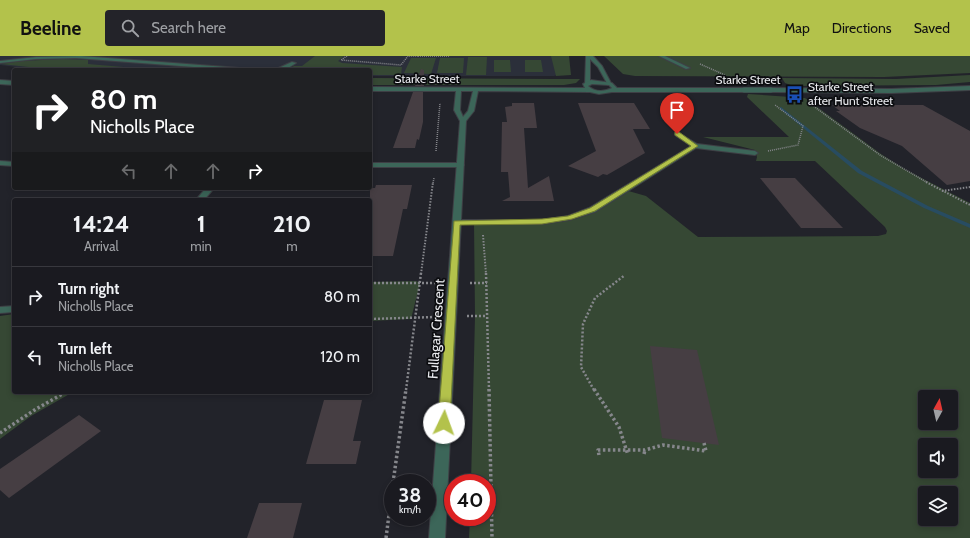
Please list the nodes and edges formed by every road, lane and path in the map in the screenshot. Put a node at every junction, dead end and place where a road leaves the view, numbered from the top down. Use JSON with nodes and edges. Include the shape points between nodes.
{"nodes":[{"id":1,"x":347,"y":56,"type":"edge"},
{"id":2,"x":418,"y":56,"type":"edge"},
{"id":3,"x":450,"y":56,"type":"edge"},
{"id":4,"x":589,"y":56,"type":"edge"},
{"id":5,"x":661,"y":56,"type":"edge"},
{"id":6,"x":0,"y":62,"type":"edge"},
{"id":7,"x":294,"y":63,"type":"dead end"},
{"id":8,"x":226,"y":68,"type":"edge"},
{"id":9,"x":285,"y":68,"type":"edge"},
{"id":10,"x":688,"y":68,"type":"dead end"},
{"id":11,"x":0,"y":82,"type":"edge"},
{"id":12,"x":12,"y":83,"type":"edge"},
{"id":13,"x":586,"y":84,"type":"junction"},
{"id":14,"x":611,"y":86,"type":"junction"},
{"id":15,"x":970,"y":88,"type":"edge"},
{"id":16,"x":372,"y":89,"type":"edge"},
{"id":17,"x":459,"y":89,"type":"junction"},
{"id":18,"x":476,"y":89,"type":"junction"},
{"id":19,"x":556,"y":89,"type":"junction"},
{"id":20,"x":590,"y":90,"type":"junction"},
{"id":21,"x":439,"y":99,"type":"dead end"},
{"id":22,"x":807,"y":101,"type":"dead end"},
{"id":23,"x":779,"y":103,"type":"dead end"},
{"id":24,"x":463,"y":121,"type":"junction"},
{"id":25,"x":677,"y":134,"type":"dead end"},
{"id":26,"x":695,"y":146,"type":"junction"},
{"id":27,"x":440,"y":147,"type":"dead end"},
{"id":28,"x":755,"y":153,"type":"joint"},
{"id":29,"x":0,"y":163,"type":"edge"},
{"id":30,"x":12,"y":164,"type":"edge"},
{"id":31,"x":372,"y":165,"type":"edge"},
{"id":32,"x":460,"y":165,"type":"junction"},
{"id":33,"x":435,"y":172,"type":"dead end"},
{"id":34,"x":970,"y":187,"type":"edge"},
{"id":35,"x":208,"y":190,"type":"edge"},
{"id":36,"x":942,"y":191,"type":"junction"},
{"id":37,"x":202,"y":198,"type":"edge"},
{"id":38,"x":970,"y":205,"type":"edge"},
{"id":39,"x":457,"y":222,"type":"junction"},
{"id":40,"x":482,"y":233,"type":"dead end"},
{"id":41,"x":625,"y":274,"type":"dead end"},
{"id":42,"x":372,"y":283,"type":"edge"},
{"id":43,"x":420,"y":283,"type":"junction"},
{"id":44,"x":12,"y":309,"type":"edge"},
{"id":45,"x":0,"y":310,"type":"edge"},
{"id":46,"x":416,"y":318,"type":"junction"},
{"id":47,"x":372,"y":319,"type":"edge"},
{"id":48,"x":62,"y":394,"type":"edge"},
{"id":49,"x":0,"y":433,"type":"edge"},
{"id":50,"x":704,"y":443,"type":"dead end"},
{"id":51,"x":627,"y":452,"type":"junction"},
{"id":52,"x":599,"y":455,"type":"dead end"},
{"id":53,"x":394,"y":474,"type":"edge"},
{"id":54,"x":388,"y":526,"type":"edge"},
{"id":55,"x":386,"y":538,"type":"edge"},
{"id":56,"x":437,"y":538,"type":"edge"},
{"id":57,"x":492,"y":538,"type":"edge"}],
"edges":[{"from":1,"to":2,"type":"path","via":[[341,60],[401,65],[408,56]]},
{"from":2,"to":3,"type":"path"},
{"from":4,"to":13,"type":"street"},
{"from":4,"to":14,"type":"street","via":[[600,66]]},
{"from":5,"to":10,"type":"street"},
{"from":6,"to":8,"type":"street","via":[[76,57]]},
{"from":7,"to":9,"type":"street"},
{"from":11,"to":12,"type":"street"},
{"from":13,"to":14,"type":"street","name":"Starke Street","via":[[597,82]]},
{"from":13,"to":19,"type":"street","name":"Starke Street"},
{"from":13,"to":20,"type":"street"},
{"from":14,"to":15,"type":"street","name":"Starke Street","bridge":true,"via":[[671,90],[891,91]]},
{"from":14,"to":20,"type":"street","name":"Starke Street","via":[[601,92]]},
{"from":16,"to":17,"type":"street","name":"Starke Street"},
{"from":17,"to":18,"type":"street","name":"Starke Street"},
{"from":17,"to":24,"type":"street","name":"Fullagar Crescent","via":[[457,110]]},
{"from":18,"to":19,"type":"street","name":"Starke Street"},
{"from":18,"to":24,"type":"street","name":"Fullagar Crescent","via":[[470,111]]},
{"from":19,"to":20,"type":"street","name":"Starke Street"},
{"from":21,"to":27,"type":"path","via":[[436,145]]},
{"from":22,"to":36,"type":"path","via":[[880,155]]},
{"from":23,"to":28,"type":"path","via":[[773,104],[803,126],[798,145]]},
{"from":24,"to":32,"type":"street","name":"Fullagar Crescent"},
{"from":25,"to":26,"type":"street"},
{"from":26,"to":28,"type":"street"},
{"from":26,"to":39,"type":"street","via":[[592,210],[569,218],[528,222]]},
{"from":29,"to":30,"type":"street"},
{"from":31,"to":32,"type":"street"},
{"from":32,"to":39,"type":"street","name":"Fullagar Crescent"},
{"from":33,"to":43,"type":"path"},
{"from":34,"to":36,"type":"path"},
{"from":35,"to":37,"type":"street"},
{"from":36,"to":38,"type":"path"},
{"from":39,"to":56,"type":"street","name":"Fullagar Crescent"},
{"from":40,"to":57,"type":"path","via":[[487,283]]},
{"from":41,"to":51,"type":"path","via":[[596,298],[583,324],[581,367],[619,427]]},
{"from":42,"to":43,"type":"path"},
{"from":43,"to":46,"type":"path"},
{"from":44,"to":45,"type":"street"},
{"from":46,"to":47,"type":"path"},
{"from":46,"to":53,"type":"path"},
{"from":48,"to":49,"type":"path"},
{"from":50,"to":51,"type":"path","via":[[706,451],[662,445],[645,452]]},
{"from":51,"to":52,"type":"path","via":[[598,450]]},
{"from":54,"to":55,"type":"path"}]}
